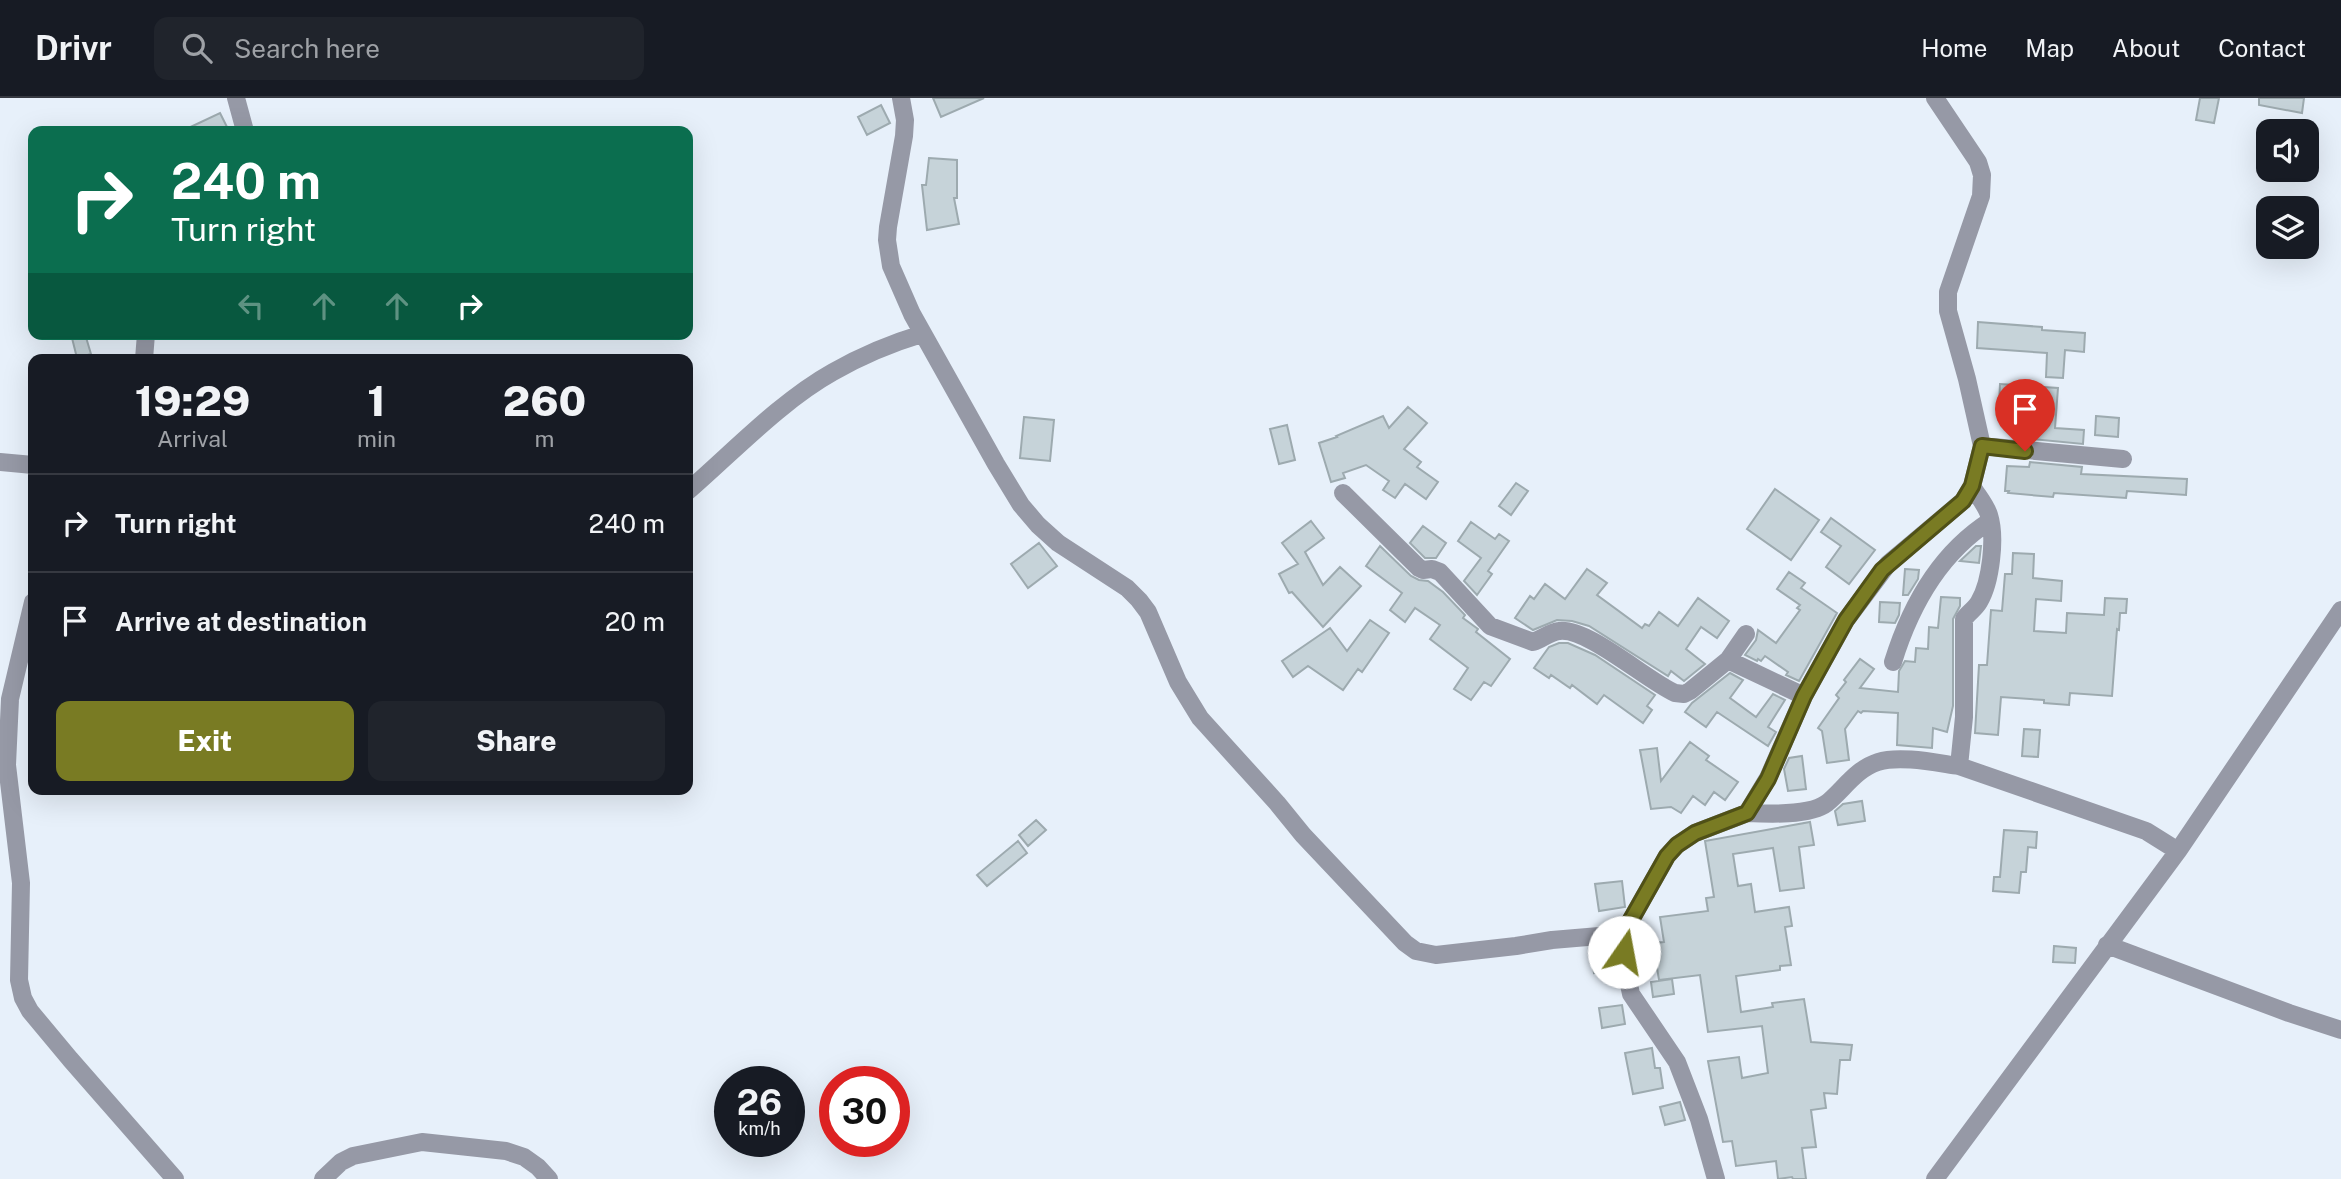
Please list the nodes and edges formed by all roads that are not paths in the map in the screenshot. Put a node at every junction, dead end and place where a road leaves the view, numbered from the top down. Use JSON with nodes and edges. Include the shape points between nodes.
{"nodes":[{"id":1,"x":236,"y":98,"type":"edge"},
{"id":2,"x":901,"y":98,"type":"edge"},
{"id":3,"x":1935,"y":98,"type":"edge"},
{"id":4,"x":244,"y":126,"type":"edge"},
{"id":5,"x":922,"y":334,"type":"junction"},
{"id":6,"x":1982,"y":446,"type":"junction"},
{"id":7,"x":2123,"y":459,"type":"dead end"},
{"id":8,"x":0,"y":462,"type":"edge"},
{"id":9,"x":28,"y":465,"type":"edge"},
{"id":10,"x":1972,"y":486,"type":"junction"},
{"id":11,"x":693,"y":487,"type":"edge"},
{"id":12,"x":1343,"y":493,"type":"dead end"},
{"id":13,"x":1990,"y":522,"type":"junction"},
{"id":14,"x":2341,"y":610,"type":"edge"},
{"id":15,"x":28,"y":623,"type":"edge"},
{"id":16,"x":1746,"y":634,"type":"dead end"},
{"id":17,"x":1728,"y":660,"type":"junction"},
{"id":18,"x":1893,"y":662,"type":"dead end"},
{"id":19,"x":1804,"y":696,"type":"junction"},
{"id":20,"x":1959,"y":766,"type":"junction"},
{"id":21,"x":1747,"y":813,"type":"junction"},
{"id":22,"x":2178,"y":851,"type":"junction"},
{"id":23,"x":1623,"y":934,"type":"junction"},
{"id":24,"x":2107,"y":945,"type":"junction"},
{"id":25,"x":2341,"y":1030,"type":"edge"},
{"id":26,"x":175,"y":1179,"type":"edge"},
{"id":27,"x":323,"y":1179,"type":"edge"},
{"id":28,"x":549,"y":1179,"type":"edge"},
{"id":29,"x":1716,"y":1179,"type":"edge"},
{"id":30,"x":1935,"y":1179,"type":"edge"}],
"edges":[{"from":1,"to":4,"type":"street"},
{"from":2,"to":5,"type":"street","via":[[904,136],[887,240],[891,266]]},
{"from":3,"to":6,"type":"street","via":[[1983,175],[1981,196],[1948,292],[1948,311]]},
{"from":5,"to":11,"type":"street","via":[[832,372]]},
{"from":5,"to":23,"type":"street","via":[[1021,505],[1058,543],[1139,600],[1200,718],[1405,943],[1436,955]]},
{"from":6,"to":7,"type":"street"},
{"from":6,"to":10,"type":"street"},
{"from":8,"to":9,"type":"street"},
{"from":10,"to":13,"type":"street"},
{"from":10,"to":19,"type":"street","via":[[1963,501],[1882,570],[1846,620]]},
{"from":12,"to":17,"type":"street","via":[[1419,568],[1440,572],[1495,629],[1534,642],[1555,631],[1572,632],[1675,693],[1690,691]]},
{"from":13,"to":18,"type":"street","via":[[1955,549],[1933,578],[1908,620]]},
{"from":13,"to":20,"type":"street","via":[[1991,552],[1984,589],[1964,619]]},
{"from":14,"to":22,"type":"street"},
{"from":15,"to":26,"type":"street","via":[[10,699],[7,765],[21,883],[19,980],[23,998]]},
{"from":16,"to":17,"type":"street"},
{"from":17,"to":19,"type":"street"},
{"from":19,"to":21,"type":"street","via":[[1768,779]]},
{"from":20,"to":21,"type":"street","via":[[1881,761],[1858,773],[1815,809]]},
{"from":20,"to":22,"type":"street","via":[[2151,835]]},
{"from":21,"to":23,"type":"street","via":[[1677,845]]},
{"from":22,"to":24,"type":"street"},
{"from":23,"to":29,"type":"street","via":[[1631,994],[1677,1062]]},
{"from":24,"to":25,"type":"street"},
{"from":24,"to":30,"type":"street"},
{"from":27,"to":28,"type":"street","via":[[353,1156],[422,1142],[524,1157]]}]}
